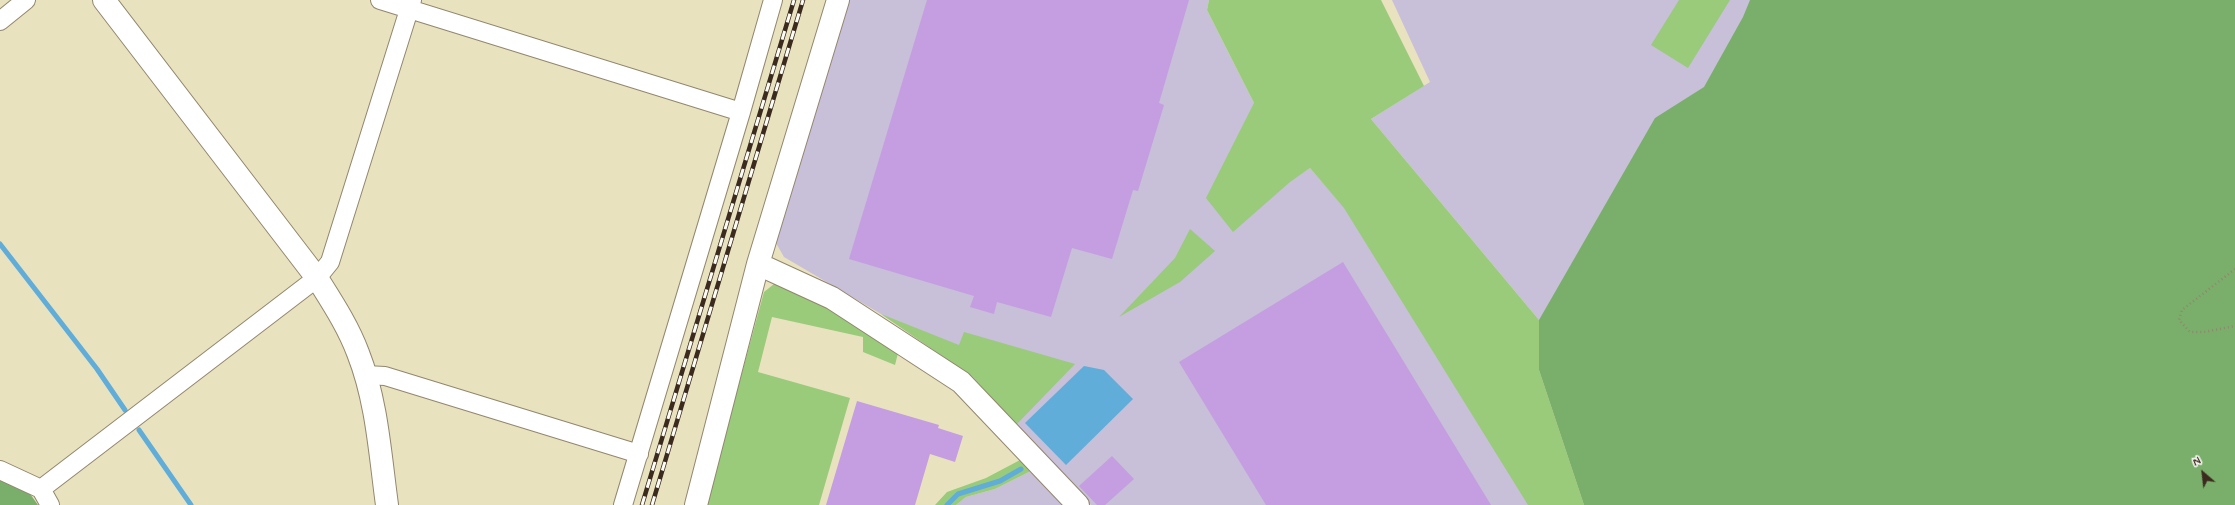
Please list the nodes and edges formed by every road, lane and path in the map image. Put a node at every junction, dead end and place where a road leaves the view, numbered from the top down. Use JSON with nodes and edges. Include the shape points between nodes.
{"nodes":[{"id":1,"x":26,"y":0,"type":"edge"},
{"id":2,"x":104,"y":0,"type":"edge"},
{"id":3,"x":380,"y":0,"type":"edge"},
{"id":4,"x":772,"y":0,"type":"edge"},
{"id":5,"x":838,"y":0,"type":"edge"},
{"id":6,"x":410,"y":4,"type":"edge"},
{"id":7,"x":0,"y":21,"type":"edge"},
{"id":8,"x":741,"y":112,"type":"junction"},
{"id":9,"x":758,"y":264,"type":"junction"},
{"id":10,"x":2235,"y":269,"type":"edge"},
{"id":11,"x":317,"y":278,"type":"junction"},
{"id":12,"x":2235,"y":326,"type":"edge"},
{"id":13,"x":365,"y":374,"type":"junction"},
{"id":14,"x":639,"y":454,"type":"junction"},
{"id":15,"x":0,"y":470,"type":"edge"},
{"id":16,"x":41,"y":489,"type":"junction"},
{"id":17,"x":50,"y":505,"type":"edge"},
{"id":18,"x":387,"y":505,"type":"edge"},
{"id":19,"x":623,"y":505,"type":"edge"},
{"id":20,"x":696,"y":505,"type":"edge"},
{"id":21,"x":1078,"y":505,"type":"edge"}],
"edges":[{"from":1,"to":7,"type":"street"},
{"from":2,"to":11,"type":"street"},
{"from":3,"to":6,"type":"street"},
{"from":4,"to":8,"type":"street"},
{"from":5,"to":9,"type":"street"},
{"from":6,"to":8,"type":"street"},
{"from":6,"to":11,"type":"street","via":[[330,262]]},
{"from":8,"to":14,"type":"street"},
{"from":9,"to":20,"type":"street"},
{"from":9,"to":21,"type":"street","via":[[832,298],[962,382]]},
{"from":10,"to":12,"type":"path","via":[[2182,310],[2179,320],[2190,332]]},
{"from":11,"to":13,"type":"street","via":[[345,325]]},
{"from":11,"to":16,"type":"street"},
{"from":13,"to":14,"type":"street","via":[[385,376]]},
{"from":13,"to":18,"type":"street","via":[[375,412]]},
{"from":14,"to":19,"type":"street"},
{"from":15,"to":16,"type":"street"},
{"from":16,"to":17,"type":"street"}]}
